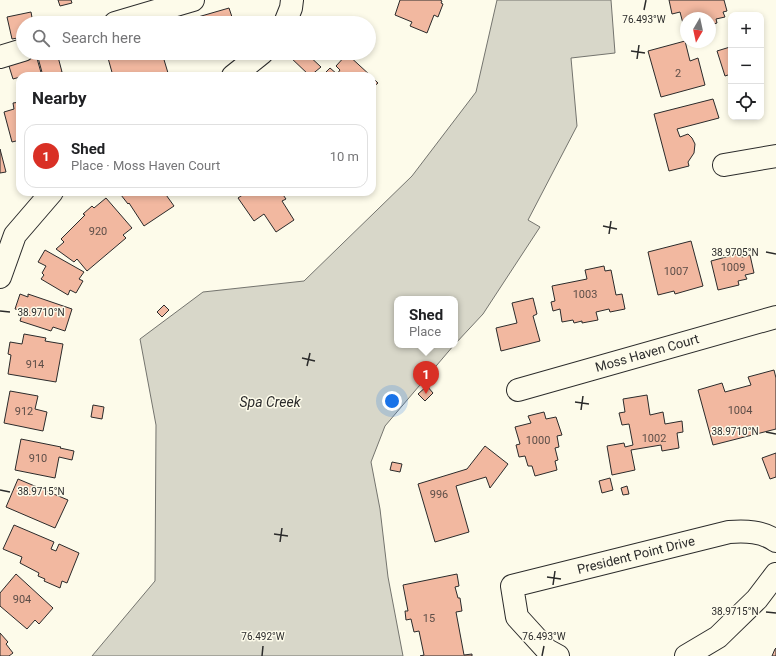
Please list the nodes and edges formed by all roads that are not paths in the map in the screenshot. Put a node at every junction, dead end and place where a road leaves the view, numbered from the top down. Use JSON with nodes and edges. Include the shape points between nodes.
{"nodes":[{"id":1,"x":193,"y":0,"type":"edge"},
{"id":2,"x":292,"y":0,"type":"edge"},
{"id":3,"x":139,"y":16,"type":"edge"},
{"id":4,"x":288,"y":16,"type":"edge"},
{"id":5,"x":16,"y":52,"type":"edge"},
{"id":6,"x":0,"y":56,"type":"edge"},
{"id":7,"x":253,"y":60,"type":"edge"},
{"id":8,"x":238,"y":72,"type":"edge"},
{"id":9,"x":776,"y":156,"type":"edge"},
{"id":10,"x":724,"y":165,"type":"dead end"},
{"id":11,"x":49,"y":196,"type":"edge"},
{"id":12,"x":0,"y":277,"type":"edge"},
{"id":13,"x":776,"y":317,"type":"edge"},
{"id":14,"x":518,"y":390,"type":"dead end"},
{"id":15,"x":776,"y":542,"type":"edge"},
{"id":16,"x":776,"y":574,"type":"edge"},
{"id":17,"x":558,"y":656,"type":"edge"},
{"id":18,"x":686,"y":656,"type":"edge"}],
"edges":[{"from":1,"to":3,"type":"street"},
{"from":2,"to":4,"type":"street"},
{"from":5,"to":6,"type":"street"},
{"from":7,"to":8,"type":"street"},
{"from":9,"to":10,"type":"street"},
{"from":11,"to":12,"type":"street","via":[[15,235]]},
{"from":13,"to":14,"type":"street","name":"Moss Haven Court"},
{"from":15,"to":17,"type":"street","name":"President Point Drive","via":[[749,531],[729,532],[512,586],[517,617],[547,650]]},
{"from":16,"to":18,"type":"street","via":[[757,599],[718,637]]}]}
